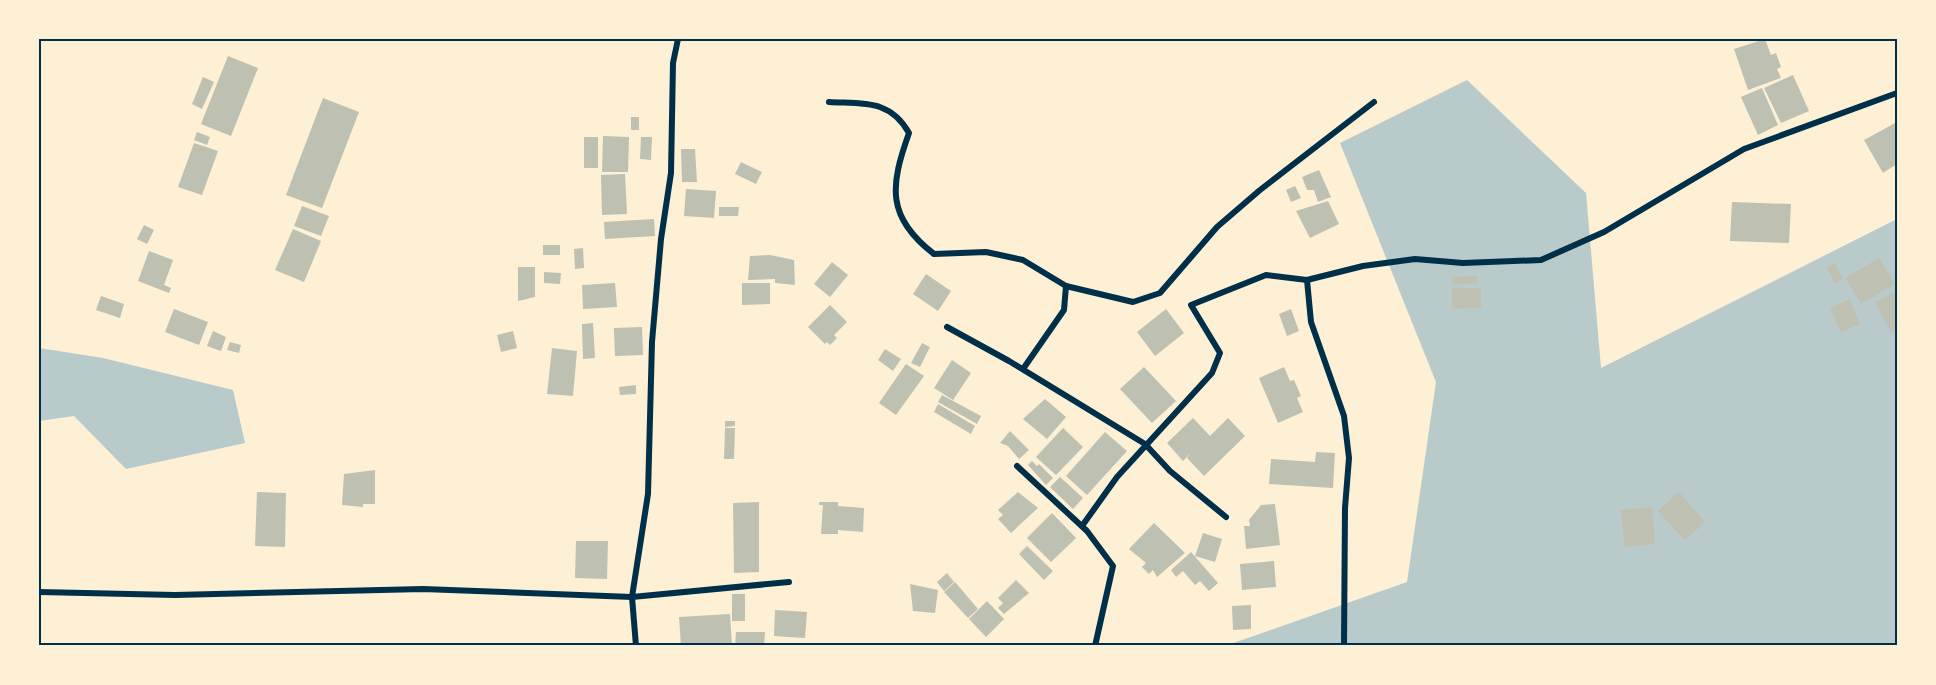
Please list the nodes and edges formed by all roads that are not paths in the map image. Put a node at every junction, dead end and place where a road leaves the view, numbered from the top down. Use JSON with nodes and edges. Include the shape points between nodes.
{"nodes":[{"id":1,"x":678,"y":39,"type":"edge"},
{"id":2,"x":1897,"y":93,"type":"edge"},
{"id":3,"x":829,"y":102,"type":"dead end"},
{"id":4,"x":1374,"y":102,"type":"dead end"},
{"id":5,"x":1307,"y":280,"type":"junction"},
{"id":6,"x":1066,"y":286,"type":"junction"},
{"id":7,"x":947,"y":327,"type":"dead end"},
{"id":8,"x":1023,"y":369,"type":"junction"},
{"id":9,"x":1145,"y":444,"type":"junction"},
{"id":10,"x":1017,"y":466,"type":"dead end"},
{"id":11,"x":1226,"y":517,"type":"dead end"},
{"id":12,"x":1082,"y":526,"type":"junction"},
{"id":13,"x":789,"y":582,"type":"dead end"},
{"id":14,"x":39,"y":592,"type":"edge"},
{"id":15,"x":632,"y":597,"type":"junction"},
{"id":16,"x":636,"y":646,"type":"edge"},
{"id":17,"x":1095,"y":646,"type":"edge"},
{"id":18,"x":1344,"y":646,"type":"edge"}],
"edges":[{"from":1,"to":15,"type":"street","via":[[673,63],[671,173],[652,342],[648,494]]},
{"from":2,"to":5,"type":"street","via":[[1744,149],[1604,232],[1541,260],[1463,263],[1415,259],[1363,266]]},
{"from":3,"to":6,"type":"street","via":[[881,105],[902,121],[909,133],[899,160],[896,209],[914,239],[934,254],[986,252],[1023,260]]},
{"from":4,"to":6,"type":"street","via":[[1217,227],[1160,293],[1133,302]]},
{"from":5,"to":9,"type":"street","via":[[1266,275],[1191,305],[1220,352],[1212,373]]},
{"from":5,"to":18,"type":"street","via":[[1311,322],[1344,416],[1349,458]]},
{"from":6,"to":8,"type":"street","via":[[1064,310]]},
{"from":7,"to":8,"type":"street"},
{"from":8,"to":9,"type":"street"},
{"from":9,"to":11,"type":"street","via":[[1170,471]]},
{"from":9,"to":12,"type":"street"},
{"from":10,"to":12,"type":"street"},
{"from":12,"to":17,"type":"street","via":[[1113,566]]},
{"from":13,"to":15,"type":"street"},
{"from":14,"to":15,"type":"street","via":[[175,595],[423,589]]},
{"from":15,"to":16,"type":"street"}]}
